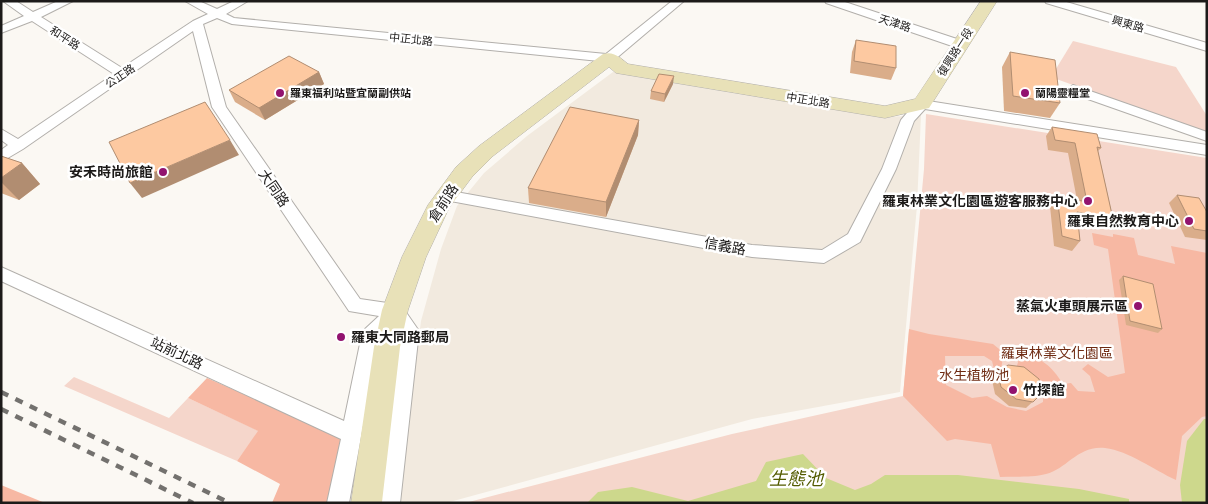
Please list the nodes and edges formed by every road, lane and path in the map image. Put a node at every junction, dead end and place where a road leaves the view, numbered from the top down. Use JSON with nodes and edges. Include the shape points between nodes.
{"nodes":[{"id":1,"x":8,"y":1,"type":"edge"},
{"id":2,"x":68,"y":1,"type":"edge"},
{"id":3,"x":190,"y":1,"type":"edge"},
{"id":4,"x":243,"y":1,"type":"edge"},
{"id":5,"x":680,"y":1,"type":"edge"},
{"id":6,"x":830,"y":1,"type":"edge"},
{"id":7,"x":989,"y":1,"type":"edge"},
{"id":8,"x":1050,"y":1,"type":"edge"},
{"id":9,"x":215,"y":15,"type":"junction"},
{"id":10,"x":33,"y":17,"type":"junction"},
{"id":11,"x":197,"y":23,"type":"junction"},
{"id":12,"x":1,"y":30,"type":"edge"},
{"id":13,"x":960,"y":44,"type":"junction"},
{"id":14,"x":1207,"y":47,"type":"edge"},
{"id":15,"x":609,"y":58,"type":"junction"},
{"id":16,"x":123,"y":74,"type":"junction"},
{"id":17,"x":1073,"y":89,"type":"dead end"},
{"id":18,"x":922,"y":104,"type":"junction"},
{"id":19,"x":1,"y":134,"type":"edge"},
{"id":20,"x":1207,"y":137,"type":"edge"},
{"id":21,"x":18,"y":146,"type":"junction"},
{"id":22,"x":1207,"y":150,"type":"edge"},
{"id":23,"x":1,"y":157,"type":"edge"},
{"id":24,"x":445,"y":196,"type":"junction"},
{"id":25,"x":1,"y":273,"type":"edge"},
{"id":26,"x":395,"y":310,"type":"junction"},
{"id":27,"x":352,"y":434,"type":"junction"},
{"id":28,"x":366,"y":502,"type":"edge"},
{"id":29,"x":338,"y":503,"type":"edge"},
{"id":30,"x":390,"y":503,"type":"edge"}],
"edges":[{"from":1,"to":10,"type":"street","name":"和平路"},
{"from":2,"to":10,"type":"street"},
{"from":3,"to":9,"type":"street","name":"中正北路"},
{"from":4,"to":9,"type":"street","name":"公正路"},
{"from":5,"to":15,"type":"street","name":"倉前路"},
{"from":6,"to":13,"type":"street","name":"天津路"},
{"from":7,"to":13,"type":"main road","name":"復興路一段"},
{"from":8,"to":14,"type":"street","name":"興東路"},
{"from":9,"to":11,"type":"street","name":"公正路"},
{"from":9,"to":15,"type":"street","name":"中正北路","via":[[232,21]]},
{"from":10,"to":12,"type":"street"},
{"from":10,"to":16,"type":"street","name":"和平路"},
{"from":11,"to":16,"type":"street","name":"公正路"},
{"from":11,"to":26,"type":"street","name":"大同路","via":[[219,107],[355,306]]},
{"from":13,"to":18,"type":"main road","name":"復興路一段"},
{"from":15,"to":18,"type":"main road","name":"中正北路","via":[[622,69],[885,112]]},
{"from":15,"to":24,"type":"main road","name":"倉前路","via":[[486,151]]},
{"from":16,"to":21,"type":"street","name":"公正路"},
{"from":17,"to":20,"type":"street"},
{"from":18,"to":22,"type":"street","name":"中正北路"},
{"from":18,"to":24,"type":"street","name":"信義路","via":[[908,120],[889,169],[854,238],[824,256],[752,251]]},
{"from":19,"to":21,"type":"street"},
{"from":21,"to":23,"type":"street","name":"公正路"},
{"from":24,"to":26,"type":"main road","name":"倉前路","via":[[414,257]]},
{"from":25,"to":27,"type":"street","name":"站前北路"},
{"from":26,"to":27,"type":"street","via":[[371,334]]},
{"from":26,"to":28,"type":"main road","name":"倉前路"},
{"from":26,"to":30,"type":"street","via":[[410,331]]},
{"from":27,"to":29,"type":"street"}]}
